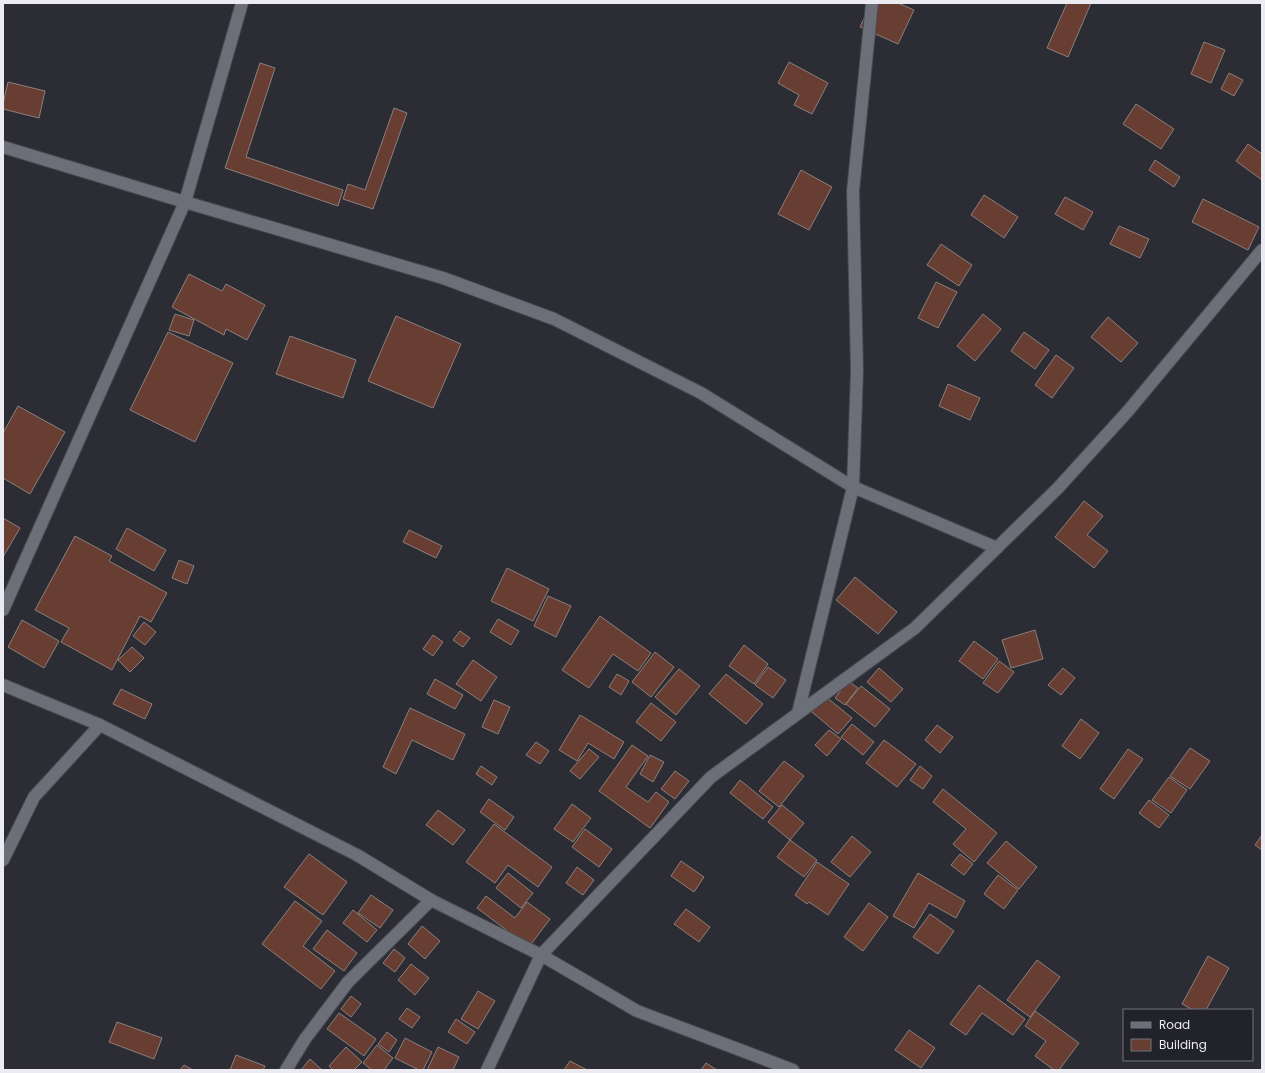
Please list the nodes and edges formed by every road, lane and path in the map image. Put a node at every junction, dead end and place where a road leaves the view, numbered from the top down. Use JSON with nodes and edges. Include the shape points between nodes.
{"nodes":[{"id":1,"x":242,"y":3,"type":"edge"},
{"id":2,"x":872,"y":3,"type":"edge"},
{"id":3,"x":3,"y":146,"type":"edge"},
{"id":4,"x":185,"y":202,"type":"junction"},
{"id":5,"x":1262,"y":250,"type":"edge"},
{"id":6,"x":854,"y":487,"type":"junction"},
{"id":7,"x":997,"y":548,"type":"junction"},
{"id":8,"x":3,"y":610,"type":"edge"},
{"id":9,"x":3,"y":685,"type":"edge"},
{"id":10,"x":798,"y":713,"type":"junction"},
{"id":11,"x":100,"y":725,"type":"junction"},
{"id":12,"x":3,"y":860,"type":"edge"},
{"id":13,"x":431,"y":900,"type":"junction"},
{"id":14,"x":541,"y":954,"type":"junction"},
{"id":15,"x":777,"y":1067,"type":"edge"},
{"id":16,"x":286,"y":1070,"type":"edge"},
{"id":17,"x":487,"y":1070,"type":"edge"},
{"id":18,"x":793,"y":1070,"type":"edge"}],
"edges":[{"from":1,"to":4,"type":"street"},
{"from":2,"to":6,"type":"street","via":[[853,191],[856,370]]},
{"from":3,"to":4,"type":"street"},
{"from":4,"to":6,"type":"street","via":[[443,278],[554,319],[701,393]]},
{"from":4,"to":8,"type":"street"},
{"from":5,"to":7,"type":"street","via":[[1128,412],[1058,488]]},
{"from":6,"to":7,"type":"street"},
{"from":6,"to":10,"type":"street"},
{"from":7,"to":10,"type":"street","via":[[915,628]]},
{"from":9,"to":11,"type":"street"},
{"from":10,"to":14,"type":"street","via":[[710,777]]},
{"from":11,"to":12,"type":"street","via":[[34,797]]},
{"from":11,"to":13,"type":"street","via":[[357,855]]},
{"from":13,"to":14,"type":"street"},
{"from":13,"to":16,"type":"street","via":[[348,982],[305,1039]]},
{"from":14,"to":15,"type":"street","via":[[637,1011]]},
{"from":14,"to":17,"type":"street"},
{"from":15,"to":18,"type":"street"}]}
